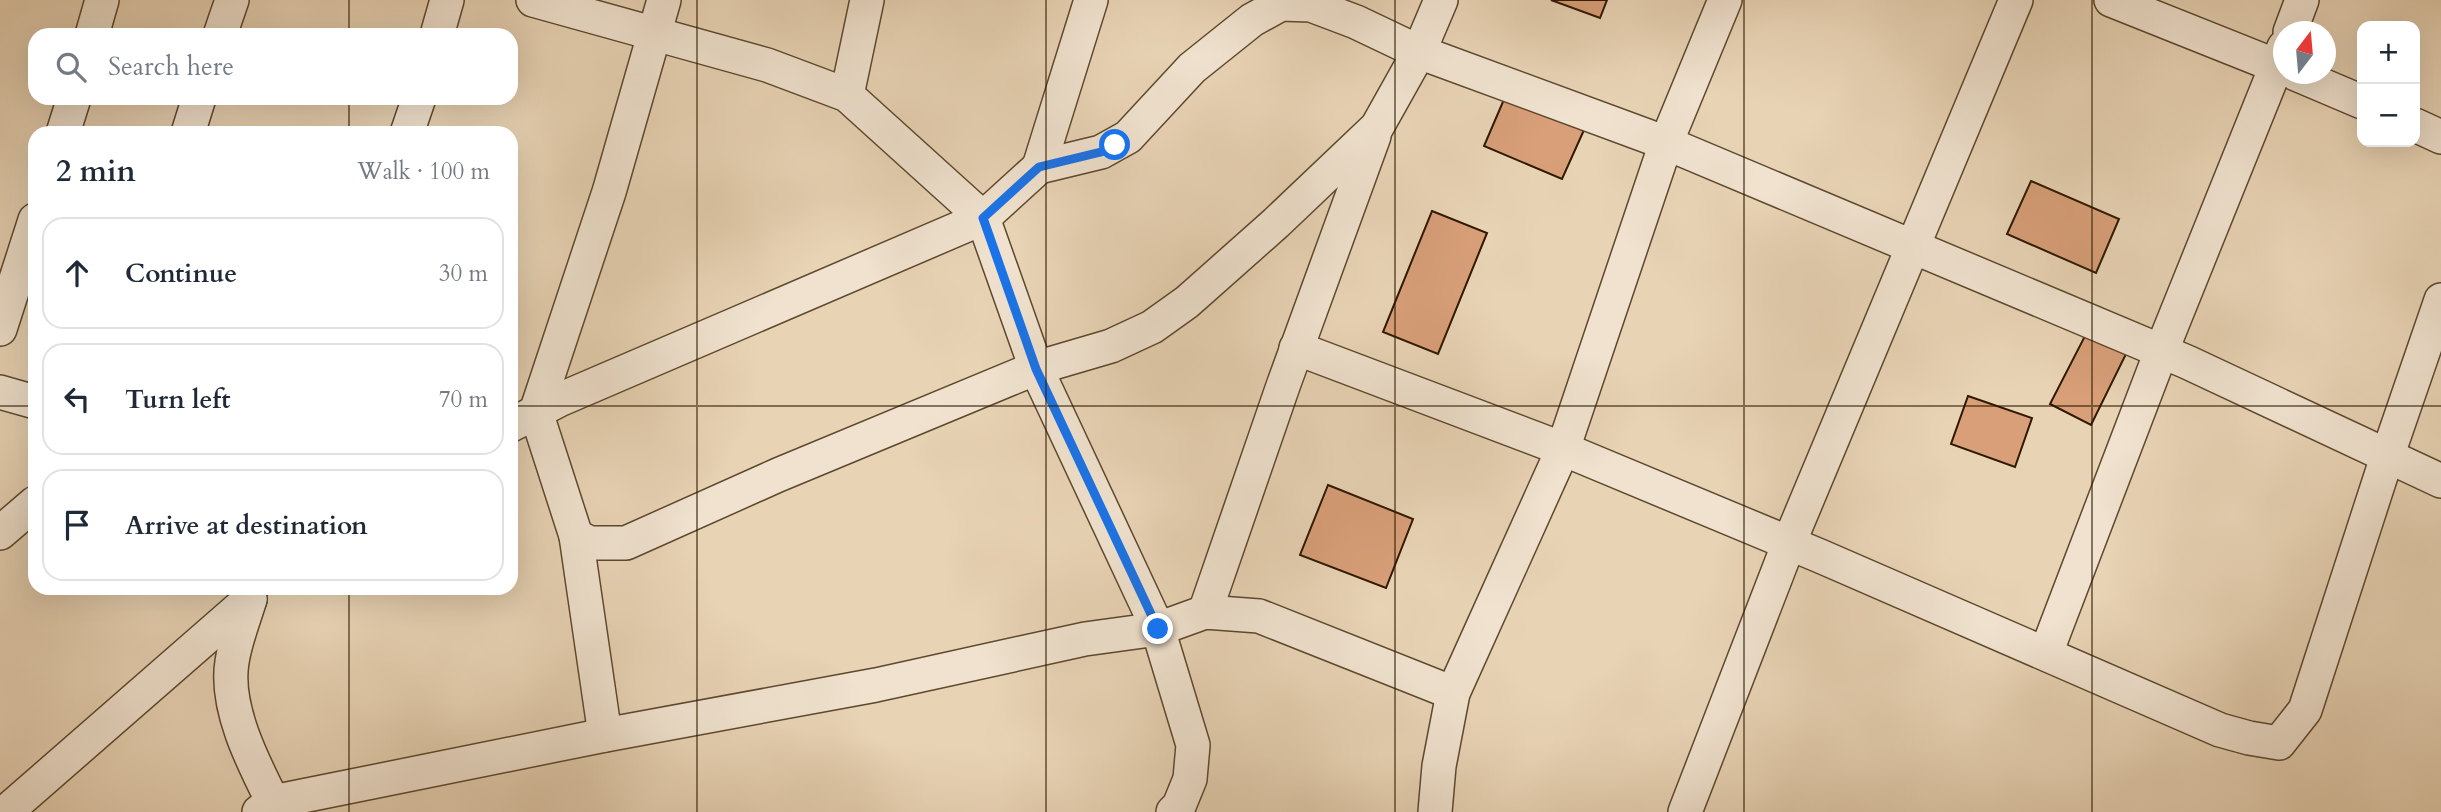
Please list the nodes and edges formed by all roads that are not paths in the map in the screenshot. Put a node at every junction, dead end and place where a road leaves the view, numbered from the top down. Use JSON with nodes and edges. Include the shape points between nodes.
{"nodes":[{"id":1,"x":102,"y":0,"type":"edge"},
{"id":2,"x":232,"y":0,"type":"edge"},
{"id":3,"x":447,"y":0,"type":"edge"},
{"id":4,"x":533,"y":0,"type":"edge"},
{"id":5,"x":664,"y":0,"type":"edge"},
{"id":6,"x":867,"y":0,"type":"edge"},
{"id":7,"x":1091,"y":0,"type":"edge"},
{"id":8,"x":1441,"y":0,"type":"edge"},
{"id":9,"x":1725,"y":0,"type":"edge"},
{"id":10,"x":2016,"y":0,"type":"edge"},
{"id":11,"x":2111,"y":0,"type":"edge"},
{"id":12,"x":2302,"y":0,"type":"edge"},
{"id":13,"x":2294,"y":21,"type":"edge"},
{"id":14,"x":94,"y":28,"type":"edge"},
{"id":15,"x":222,"y":28,"type":"edge"},
{"id":16,"x":439,"y":28,"type":"edge"},
{"id":17,"x":654,"y":34,"type":"junction"},
{"id":18,"x":1419,"y":52,"type":"junction"},
{"id":19,"x":2273,"y":60,"type":"edge"},
{"id":20,"x":2276,"y":84,"type":"edge"},
{"id":21,"x":2326,"y":84,"type":"edge"},
{"id":22,"x":846,"y":94,"type":"junction"},
{"id":23,"x":2357,"y":100,"type":"edge"},
{"id":24,"x":72,"y":105,"type":"edge"},
{"id":25,"x":198,"y":105,"type":"edge"},
{"id":26,"x":417,"y":105,"type":"edge"},
{"id":27,"x":65,"y":126,"type":"edge"},
{"id":28,"x":190,"y":126,"type":"edge"},
{"id":29,"x":409,"y":126,"type":"edge"},
{"id":30,"x":1377,"y":127,"type":"junction"},
{"id":31,"x":2420,"y":127,"type":"edge"},
{"id":32,"x":2441,"y":137,"type":"edge"},
{"id":33,"x":1666,"y":143,"type":"junction"},
{"id":34,"x":1039,"y":167,"type":"junction"},
{"id":35,"x":983,"y":218,"type":"junction"},
{"id":36,"x":28,"y":242,"type":"edge"},
{"id":37,"x":1912,"y":246,"type":"junction"},
{"id":38,"x":2441,"y":300,"type":"edge"},
{"id":39,"x":0,"y":329,"type":"edge"},
{"id":40,"x":1296,"y":348,"type":"junction"},
{"id":41,"x":2161,"y":352,"type":"junction"},
{"id":42,"x":1036,"y":369,"type":"junction"},
{"id":43,"x":0,"y":392,"type":"edge"},
{"id":44,"x":28,"y":400,"type":"edge"},
{"id":45,"x":524,"y":419,"type":"edge"},
{"id":46,"x":1563,"y":449,"type":"junction"},
{"id":47,"x":2388,"y":454,"type":"junction"},
{"id":48,"x":2441,"y":481,"type":"edge"},
{"id":49,"x":28,"y":509,"type":"edge"},
{"id":50,"x":0,"y":533,"type":"edge"},
{"id":51,"x":576,"y":536,"type":"junction"},
{"id":52,"x":1789,"y":543,"type":"junction"},
{"id":53,"x":251,"y":595,"type":"edge"},
{"id":54,"x":252,"y":595,"type":"edge"},
{"id":55,"x":1205,"y":612,"type":"junction"},
{"id":56,"x":1158,"y":629,"type":"junction"},
{"id":57,"x":2046,"y":653,"type":"junction"},
{"id":58,"x":1453,"y":693,"type":"junction"},
{"id":59,"x":605,"y":735,"type":"junction"},
{"id":60,"x":270,"y":809,"type":"edge"},
{"id":61,"x":6,"y":812,"type":"edge"},
{"id":62,"x":1173,"y":812,"type":"edge"},
{"id":63,"x":1435,"y":812,"type":"edge"},
{"id":64,"x":1685,"y":812,"type":"edge"}],
"edges":[{"from":1,"to":14,"type":"street"},
{"from":2,"to":15,"type":"street"},
{"from":3,"to":16,"type":"street"},
{"from":4,"to":17,"type":"street"},
{"from":5,"to":17,"type":"street"},
{"from":6,"to":22,"type":"street"},
{"from":7,"to":34,"type":"street"},
{"from":8,"to":18,"type":"street"},
{"from":9,"to":33,"type":"street"},
{"from":10,"to":37,"type":"street"},
{"from":11,"to":19,"type":"street"},
{"from":12,"to":13,"type":"street"},
{"from":17,"to":22,"type":"street","via":[[767,65]]},
{"from":17,"to":45,"type":"street","via":[[609,192]]},
{"from":18,"to":30,"type":"street"},
{"from":18,"to":33,"type":"street"},
{"from":18,"to":34,"type":"street","via":[[1311,5],[1281,4],[1252,20],[1192,68],[1144,121],[1115,145]]},
{"from":20,"to":41,"type":"street"},
{"from":21,"to":23,"type":"street"},
{"from":22,"to":35,"type":"street"},
{"from":24,"to":27,"type":"street"},
{"from":25,"to":28,"type":"street"},
{"from":26,"to":29,"type":"street"},
{"from":30,"to":40,"type":"street"},
{"from":30,"to":42,"type":"street","via":[[1276,223],[1152,327],[1111,346]]},
{"from":31,"to":32,"type":"street"},
{"from":33,"to":37,"type":"street"},
{"from":33,"to":46,"type":"street"},
{"from":34,"to":35,"type":"street"},
{"from":35,"to":42,"type":"street"},
{"from":35,"to":45,"type":"street"},
{"from":36,"to":39,"type":"street"},
{"from":37,"to":41,"type":"street"},
{"from":37,"to":52,"type":"street"},
{"from":38,"to":47,"type":"street"},
{"from":40,"to":46,"type":"street"},
{"from":40,"to":55,"type":"street"},
{"from":41,"to":47,"type":"street"},
{"from":41,"to":57,"type":"street"},
{"from":42,"to":51,"type":"street","via":[[626,543],[590,543]]},
{"from":42,"to":56,"type":"street"},
{"from":43,"to":44,"type":"street"},
{"from":45,"to":51,"type":"street"},
{"from":46,"to":52,"type":"street"},
{"from":46,"to":58,"type":"street"},
{"from":47,"to":48,"type":"street"},
{"from":47,"to":57,"type":"street","via":[[2305,710],[2279,743],[2220,730]]},
{"from":49,"to":50,"type":"street"},
{"from":51,"to":59,"type":"street"},
{"from":52,"to":57,"type":"street"},
{"from":52,"to":64,"type":"street"},
{"from":53,"to":61,"type":"street"},
{"from":54,"to":60,"type":"street","via":[[232,663],[232,696]]},
{"from":55,"to":56,"type":"street"},
{"from":55,"to":58,"type":"street","via":[[1259,616]]},
{"from":56,"to":59,"type":"street","via":[[1085,639],[876,685]]},
{"from":56,"to":62,"type":"street","via":[[1193,746],[1190,779]]},
{"from":58,"to":63,"type":"street","via":[[1438,766]]},
{"from":59,"to":60,"type":"street"}]}
